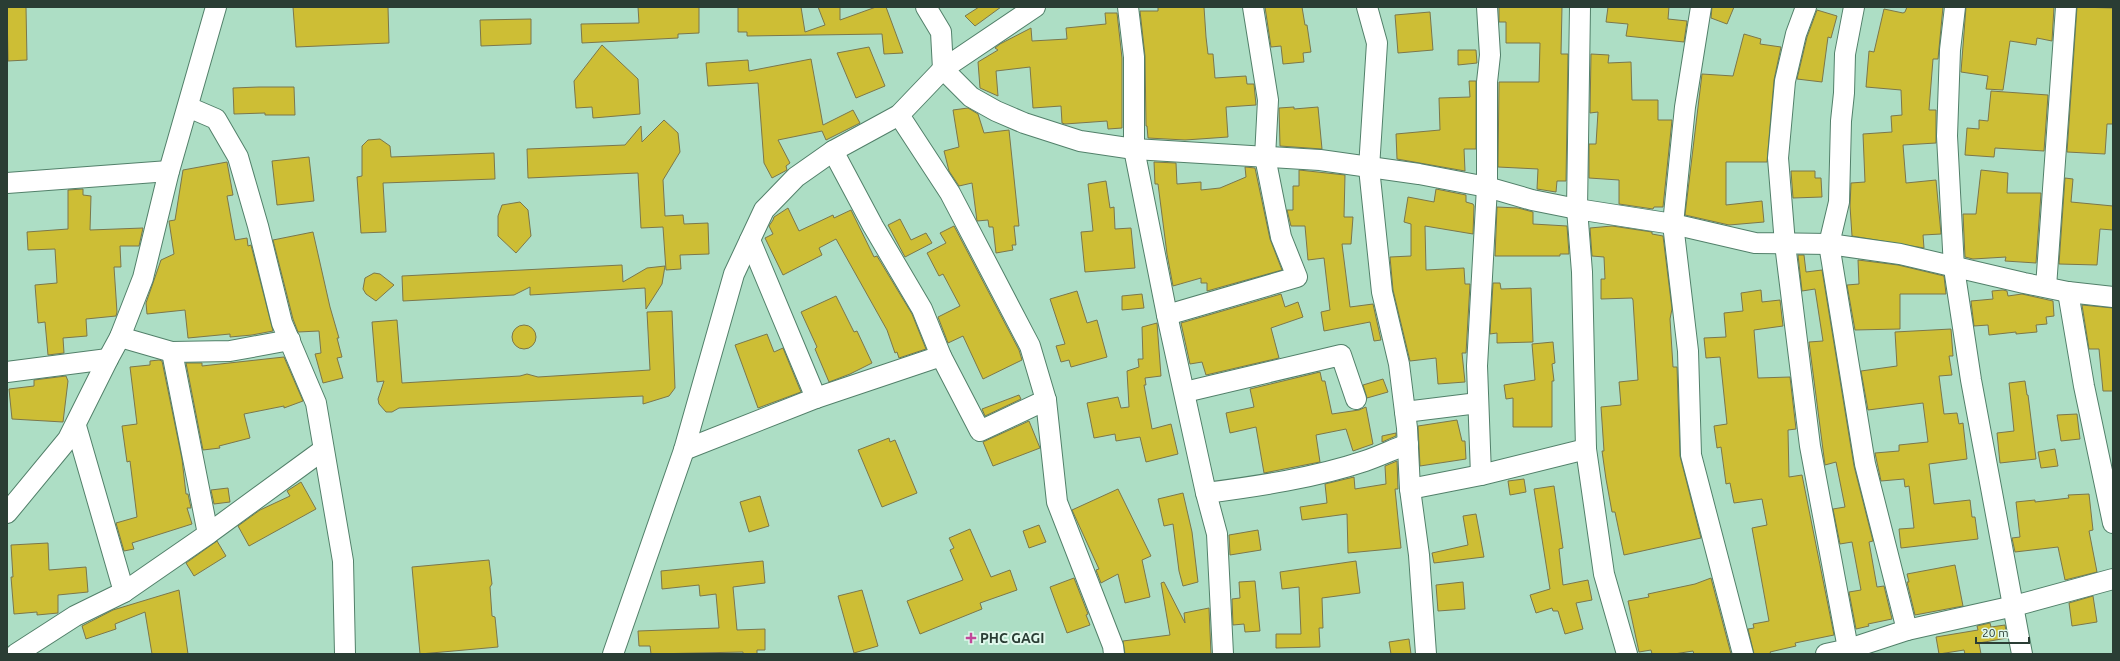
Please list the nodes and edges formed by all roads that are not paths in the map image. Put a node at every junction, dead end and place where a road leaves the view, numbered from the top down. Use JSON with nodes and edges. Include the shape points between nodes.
{"nodes":[{"id":1,"x":216,"y":7,"type":"edge"},
{"id":2,"x":926,"y":7,"type":"edge"},
{"id":3,"x":1035,"y":7,"type":"edge"},
{"id":4,"x":1128,"y":7,"type":"edge"},
{"id":5,"x":1253,"y":7,"type":"edge"},
{"id":6,"x":1367,"y":7,"type":"edge"},
{"id":7,"x":1487,"y":7,"type":"edge"},
{"id":8,"x":1580,"y":7,"type":"edge"},
{"id":9,"x":1701,"y":7,"type":"edge"},
{"id":10,"x":1806,"y":7,"type":"edge"},
{"id":11,"x":1854,"y":7,"type":"edge"},
{"id":12,"x":1955,"y":7,"type":"edge"},
{"id":13,"x":2066,"y":7,"type":"edge"},
{"id":14,"x":943,"y":69,"type":"junction"},
{"id":15,"x":188,"y":107,"type":"junction"},
{"id":16,"x":898,"y":115,"type":"junction"},
{"id":17,"x":1134,"y":149,"type":"junction"},
{"id":18,"x":833,"y":151,"type":"junction"},
{"id":19,"x":1265,"y":157,"type":"junction"},
{"id":20,"x":1369,"y":168,"type":"junction"},
{"id":21,"x":169,"y":171,"type":"junction"},
{"id":22,"x":7,"y":183,"type":"edge"},
{"id":23,"x":1487,"y":187,"type":"junction"},
{"id":24,"x":1578,"y":209,"type":"junction"},
{"id":25,"x":1673,"y":224,"type":"junction"},
{"id":26,"x":750,"y":240,"type":"junction"},
{"id":27,"x":1785,"y":244,"type":"junction"},
{"id":28,"x":1829,"y":244,"type":"junction"},
{"id":29,"x":1954,"y":268,"type":"junction"},
{"id":30,"x":2046,"y":287,"type":"junction"},
{"id":31,"x":2068,"y":292,"type":"junction"},
{"id":32,"x":2113,"y":297,"type":"edge"},
{"id":33,"x":1167,"y":315,"type":"junction"},
{"id":34,"x":120,"y":337,"type":"junction"},
{"id":35,"x":290,"y":340,"type":"junction"},
{"id":36,"x":172,"y":352,"type":"junction"},
{"id":37,"x":941,"y":356,"type":"junction"},
{"id":38,"x":108,"y":359,"type":"junction"},
{"id":39,"x":7,"y":372,"type":"edge"},
{"id":40,"x":1185,"y":392,"type":"junction"},
{"id":41,"x":816,"y":398,"type":"junction"},
{"id":42,"x":1356,"y":399,"type":"dead end"},
{"id":43,"x":1046,"y":400,"type":"junction"},
{"id":44,"x":1478,"y":403,"type":"junction"},
{"id":45,"x":1405,"y":412,"type":"junction"},
{"id":46,"x":76,"y":426,"type":"junction"},
{"id":47,"x":1408,"y":444,"type":"junction"},
{"id":48,"x":1586,"y":449,"type":"junction"},
{"id":49,"x":323,"y":450,"type":"junction"},
{"id":50,"x":684,"y":450,"type":"junction"},
{"id":51,"x":1481,"y":475,"type":"junction"},
{"id":52,"x":1410,"y":489,"type":"junction"},
{"id":53,"x":1206,"y":493,"type":"junction"},
{"id":54,"x":7,"y":513,"type":"edge"},
{"id":55,"x":2113,"y":523,"type":"edge"},
{"id":56,"x":208,"y":534,"type":"junction"},
{"id":57,"x":2113,"y":579,"type":"edge"},
{"id":58,"x":124,"y":592,"type":"junction"},
{"id":59,"x":2014,"y":606,"type":"junction"},
{"id":60,"x":1907,"y":630,"type":"junction"},
{"id":61,"x":1849,"y":651,"type":"edge"},
{"id":62,"x":16,"y":654,"type":"edge"},
{"id":63,"x":345,"y":654,"type":"edge"},
{"id":64,"x":613,"y":654,"type":"edge"},
{"id":65,"x":1114,"y":654,"type":"edge"},
{"id":66,"x":1223,"y":654,"type":"edge"},
{"id":67,"x":1426,"y":654,"type":"edge"},
{"id":68,"x":1627,"y":654,"type":"edge"},
{"id":69,"x":1743,"y":654,"type":"edge"},
{"id":70,"x":1826,"y":654,"type":"edge"},
{"id":71,"x":2022,"y":654,"type":"edge"}],
"edges":[{"from":1,"to":15,"type":"street"},
{"from":2,"to":14,"type":"street","via":[[941,32]]},
{"from":3,"to":14,"type":"street"},
{"from":4,"to":17,"type":"street","via":[[1134,57]]},
{"from":5,"to":19,"type":"street","via":[[1268,100]]},
{"from":6,"to":20,"type":"street","via":[[1377,43]]},
{"from":7,"to":23,"type":"street","via":[[1490,55],[1487,82]]},
{"from":8,"to":24,"type":"street"},
{"from":9,"to":25,"type":"street","via":[[1685,107]]},
{"from":10,"to":27,"type":"street","via":[[1796,34],[1784,89],[1778,158]]},
{"from":11,"to":28,"type":"street","via":[[1845,54],[1840,120],[1839,202]]},
{"from":12,"to":29,"type":"street","via":[[1950,50],[1947,136]]},
{"from":13,"to":30,"type":"street"},
{"from":14,"to":16,"type":"street"},
{"from":14,"to":17,"type":"street","via":[[971,98],[1024,123],[1080,141]]},
{"from":15,"to":21,"type":"street"},
{"from":15,"to":35,"type":"street","via":[[216,119],[238,157],[282,323]]},
{"from":16,"to":18,"type":"street"},
{"from":16,"to":43,"type":"street","via":[[950,192],[972,234],[1030,346]]},
{"from":17,"to":19,"type":"street"},
{"from":17,"to":33,"type":"street"},
{"from":18,"to":26,"type":"street","via":[[796,177],[764,210]]},
{"from":18,"to":37,"type":"street","via":[[922,309]]},
{"from":19,"to":20,"type":"street","via":[[1320,160]]},
{"from":19,"to":33,"type":"street","via":[[1281,237],[1297,277]]},
{"from":20,"to":23,"type":"street","via":[[1419,174]]},
{"from":20,"to":45,"type":"street","via":[[1382,292],[1399,364]]},
{"from":21,"to":22,"type":"street"},
{"from":21,"to":34,"type":"street","via":[[143,278]]},
{"from":23,"to":24,"type":"street","via":[[1532,200]]},
{"from":23,"to":44,"type":"street","via":[[1477,366]]},
{"from":24,"to":25,"type":"street"},
{"from":24,"to":48,"type":"street"},
{"from":25,"to":27,"type":"street","via":[[1755,242]]},
{"from":25,"to":69,"type":"street","via":[[1688,351],[1691,455]]},
{"from":26,"to":41,"type":"street"},
{"from":26,"to":50,"type":"street","via":[[734,274]]},
{"from":27,"to":28,"type":"street"},
{"from":27,"to":61,"type":"street","via":[[1810,446]]},
{"from":28,"to":29,"type":"street","via":[[1900,254]]},
{"from":28,"to":60,"type":"street","via":[[1864,464]]},
{"from":29,"to":30,"type":"street"},
{"from":29,"to":59,"type":"street","via":[[1971,380]]},
{"from":30,"to":31,"type":"street"},
{"from":31,"to":32,"type":"street"},
{"from":31,"to":55,"type":"street","via":[[2084,386]]},
{"from":33,"to":40,"type":"street"},
{"from":34,"to":36,"type":"street"},
{"from":34,"to":38,"type":"street"},
{"from":35,"to":36,"type":"street","via":[[230,351]]},
{"from":35,"to":49,"type":"street","via":[[316,403]]},
{"from":36,"to":56,"type":"street"},
{"from":37,"to":41,"type":"street"},
{"from":37,"to":43,"type":"street","via":[[980,431]]},
{"from":38,"to":39,"type":"street"},
{"from":38,"to":46,"type":"street"},
{"from":40,"to":42,"type":"street","via":[[1341,355]]},
{"from":40,"to":53,"type":"street"},
{"from":41,"to":50,"type":"street"},
{"from":43,"to":65,"type":"street","via":[[1057,502]]},
{"from":44,"to":45,"type":"street"},
{"from":44,"to":51,"type":"street"},
{"from":45,"to":47,"type":"street"},
{"from":46,"to":54,"type":"street"},
{"from":46,"to":58,"type":"street"},
{"from":47,"to":52,"type":"street"},
{"from":47,"to":53,"type":"street","via":[[1334,469],[1261,486]]},
{"from":48,"to":51,"type":"street"},
{"from":48,"to":68,"type":"street","via":[[1604,574]]},
{"from":49,"to":56,"type":"street"},
{"from":49,"to":63,"type":"street","via":[[343,561]]},
{"from":50,"to":64,"type":"street"},
{"from":51,"to":52,"type":"street"},
{"from":52,"to":67,"type":"street","via":[[1419,555]]},
{"from":53,"to":66,"type":"street","via":[[1217,534]]},
{"from":56,"to":58,"type":"street"},
{"from":57,"to":59,"type":"street"},
{"from":58,"to":62,"type":"street","via":[[75,616]]},
{"from":59,"to":60,"type":"street"},
{"from":59,"to":71,"type":"street"},
{"from":60,"to":61,"type":"street"},
{"from":61,"to":70,"type":"street"}]}
